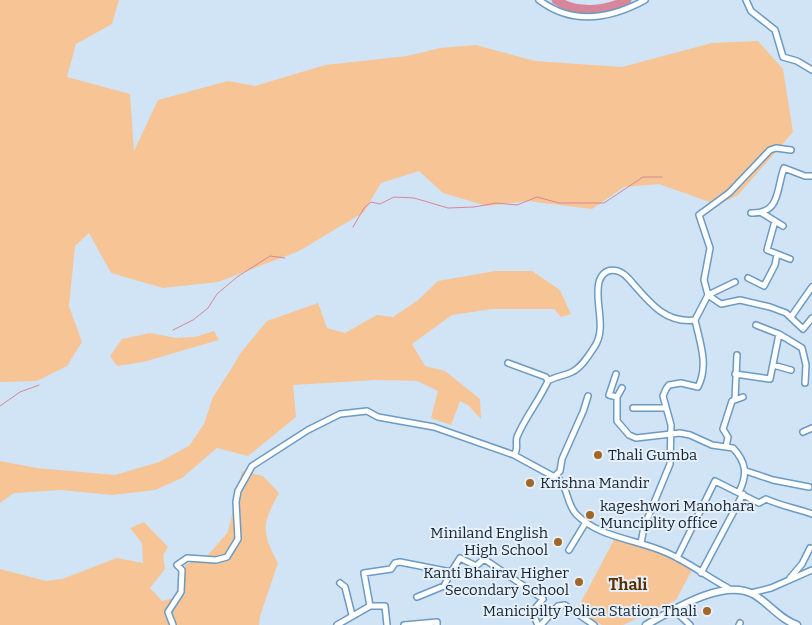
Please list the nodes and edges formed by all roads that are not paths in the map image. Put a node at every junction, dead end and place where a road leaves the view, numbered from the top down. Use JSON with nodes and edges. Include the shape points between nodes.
{"nodes":[{"id":1,"x":539,"y":0,"type":"edge"},
{"id":2,"x":645,"y":0,"type":"edge"},
{"id":3,"x":746,"y":0,"type":"edge"},
{"id":4,"x":812,"y":70,"type":"edge"},
{"id":5,"x":791,"y":150,"type":"dead end"},
{"id":6,"x":812,"y":176,"type":"edge"},
{"id":7,"x":751,"y":213,"type":"dead end"},
{"id":8,"x":762,"y":213,"type":"junction"},
{"id":9,"x":775,"y":222,"type":"junction"},
{"id":10,"x":783,"y":226,"type":"dead end"},
{"id":11,"x":777,"y":254,"type":"junction"},
{"id":12,"x":790,"y":259,"type":"dead end"},
{"id":13,"x":748,"y":278,"type":"dead end"},
{"id":14,"x":735,"y":282,"type":"dead end"},
{"id":15,"x":812,"y":287,"type":"edge"},
{"id":16,"x":708,"y":295,"type":"junction"},
{"id":17,"x":791,"y":317,"type":"junction"},
{"id":18,"x":812,"y":318,"type":"edge"},
{"id":19,"x":695,"y":320,"type":"junction"},
{"id":20,"x":756,"y":325,"type":"dead end"},
{"id":21,"x":779,"y":334,"type":"junction"},
{"id":22,"x":737,"y":355,"type":"dead end"},
{"id":23,"x":508,"y":363,"type":"dead end"},
{"id":24,"x":773,"y":365,"type":"junction"},
{"id":25,"x":791,"y":370,"type":"dead end"},
{"id":26,"x":616,"y":374,"type":"dead end"},
{"id":27,"x":735,"y":374,"type":"junction"},
{"id":28,"x":548,"y":381,"type":"junction"},
{"id":29,"x":805,"y":383,"type":"dead end"},
{"id":30,"x":622,"y":388,"type":"dead end"},
{"id":31,"x":588,"y":396,"type":"dead end"},
{"id":32,"x":617,"y":397,"type":"junction"},
{"id":33,"x":742,"y":398,"type":"dead end"},
{"id":34,"x":734,"y":399,"type":"junction"},
{"id":35,"x":633,"y":408,"type":"dead end"},
{"id":36,"x":666,"y":408,"type":"junction"},
{"id":37,"x":812,"y":428,"type":"edge"},
{"id":38,"x":803,"y":432,"type":"dead end"},
{"id":39,"x":670,"y":434,"type":"junction"},
{"id":40,"x":726,"y":447,"type":"junction"},
{"id":41,"x":514,"y":455,"type":"junction"},
{"id":42,"x":746,"y":471,"type":"junction"},
{"id":43,"x":555,"y":476,"type":"junction"},
{"id":44,"x":809,"y":487,"type":"dead end"},
{"id":45,"x":741,"y":493,"type":"junction"},
{"id":46,"x":812,"y":514,"type":"edge"},
{"id":47,"x":586,"y":522,"type":"junction"},
{"id":48,"x":641,"y":543,"type":"junction"},
{"id":49,"x":810,"y":548,"type":"dead end"},
{"id":50,"x":569,"y":550,"type":"dead end"},
{"id":51,"x":677,"y":558,"type":"junction"},
{"id":52,"x":812,"y":570,"type":"edge"},
{"id":53,"x":451,"y":572,"type":"junction"},
{"id":54,"x":701,"y":573,"type":"junction"},
{"id":55,"x":789,"y":579,"type":"junction"},
{"id":56,"x":340,"y":583,"type":"dead end"},
{"id":57,"x":728,"y":588,"type":"junction"},
{"id":58,"x":751,"y":593,"type":"junction"},
{"id":59,"x":416,"y":598,"type":"dead end"},
{"id":60,"x":370,"y":606,"type":"junction"},
{"id":61,"x":674,"y":610,"type":"junction"},
{"id":62,"x":352,"y":615,"type":"junction"},
{"id":63,"x":173,"y":625,"type":"edge"},
{"id":64,"x":336,"y":625,"type":"edge"},
{"id":65,"x":387,"y":625,"type":"edge"},
{"id":66,"x":404,"y":625,"type":"edge"},
{"id":67,"x":437,"y":625,"type":"edge"},
{"id":68,"x":537,"y":625,"type":"edge"},
{"id":69,"x":594,"y":625,"type":"edge"},
{"id":70,"x":646,"y":625,"type":"edge"},
{"id":71,"x":690,"y":625,"type":"edge"},
{"id":72,"x":797,"y":625,"type":"edge"}],
"edges":[{"from":1,"to":2,"type":"street","via":[[567,15],[583,17],[619,12]]},
{"from":3,"to":4,"type":"street","via":[[751,11],[775,30],[782,57]]},
{"from":5,"to":16,"type":"street","via":[[770,150],[729,193],[701,212],[700,220],[710,248],[704,280]]},
{"from":6,"to":8,"type":"street","via":[[784,168],[773,206]]},
{"from":7,"to":8,"type":"street"},
{"from":8,"to":9,"type":"street"},
{"from":9,"to":10,"type":"street"},
{"from":9,"to":11,"type":"street","via":[[767,250]]},
{"from":11,"to":12,"type":"street"},
{"from":11,"to":13,"type":"street","via":[[764,286]]},
{"from":14,"to":16,"type":"street"},
{"from":15,"to":17,"type":"street"},
{"from":16,"to":17,"type":"street","via":[[721,304],[740,300],[770,307]]},
{"from":16,"to":19,"type":"street"},
{"from":17,"to":18,"type":"street","via":[[803,329]]},
{"from":19,"to":28,"type":"street","via":[[672,319],[646,300],[621,271],[613,269],[606,272],[599,283],[600,324],[596,344],[574,372]]},
{"from":19,"to":36,"type":"street","via":[[704,375],[698,386],[669,385],[664,396]]},
{"from":20,"to":21,"type":"street"},
{"from":21,"to":24,"type":"street"},
{"from":21,"to":29,"type":"street","via":[[802,348],[806,365]]},
{"from":22,"to":27,"type":"street"},
{"from":23,"to":28,"type":"street","via":[[540,373]]},
{"from":24,"to":25,"type":"street"},
{"from":24,"to":27,"type":"street","via":[[770,379]]},
{"from":26,"to":32,"type":"street","via":[[609,395]]},
{"from":27,"to":34,"type":"street"},
{"from":28,"to":41,"type":"street","via":[[516,439],[518,447]]},
{"from":30,"to":32,"type":"street"},
{"from":31,"to":43,"type":"street","via":[[560,471]]},
{"from":32,"to":39,"type":"street","via":[[617,421],[629,435],[644,439]]},
{"from":33,"to":34,"type":"street"},
{"from":34,"to":40,"type":"street","via":[[723,429],[728,437]]},
{"from":35,"to":36,"type":"street"},
{"from":36,"to":39,"type":"street"},
{"from":37,"to":38,"type":"street"},
{"from":39,"to":40,"type":"street","via":[[690,435],[712,445]]},
{"from":39,"to":48,"type":"street","via":[[670,464],[644,527]]},
{"from":40,"to":42,"type":"street","via":[[739,454]]},
{"from":41,"to":43,"type":"street"},
{"from":41,"to":63,"type":"street","via":[[434,427],[378,417],[367,411],[340,414],[252,466],[243,479],[236,502],[238,539],[227,557],[216,560],[187,558],[178,565],[182,570],[181,592],[168,612]]},
{"from":42,"to":44,"type":"street"},
{"from":42,"to":45,"type":"street"},
{"from":43,"to":47,"type":"street","via":[[563,482],[573,509]]},
{"from":45,"to":46,"type":"street","via":[[760,504],[766,499]]},
{"from":45,"to":51,"type":"street","via":[[715,481]]},
{"from":45,"to":54,"type":"street"},
{"from":47,"to":48,"type":"street","via":[[607,533]]},
{"from":47,"to":50,"type":"street"},
{"from":48,"to":51,"type":"street"},
{"from":49,"to":55,"type":"street"},
{"from":51,"to":54,"type":"street"},
{"from":52,"to":55,"type":"street"},
{"from":53,"to":59,"type":"street","via":[[444,586]]},
{"from":53,"to":60,"type":"street","via":[[400,562],[391,569],[364,573]]},
{"from":53,"to":68,"type":"street","via":[[460,558],[476,566],[484,559],[543,599],[532,612]]},
{"from":54,"to":57,"type":"street"},
{"from":55,"to":58,"type":"street"},
{"from":56,"to":62,"type":"street","via":[[345,587]]},
{"from":57,"to":58,"type":"main road"},
{"from":57,"to":61,"type":"main road"},
{"from":58,"to":72,"type":"main road","via":[[782,618]]},
{"from":60,"to":62,"type":"street"},
{"from":60,"to":65,"type":"street","via":[[385,606]]},
{"from":61,"to":70,"type":"main road"},
{"from":61,"to":71,"type":"street"},
{"from":62,"to":64,"type":"street"},
{"from":66,"to":67,"type":"street","via":[[437,622]]},
{"from":68,"to":69,"type":"street","via":[[558,606],[565,605]]}]}
